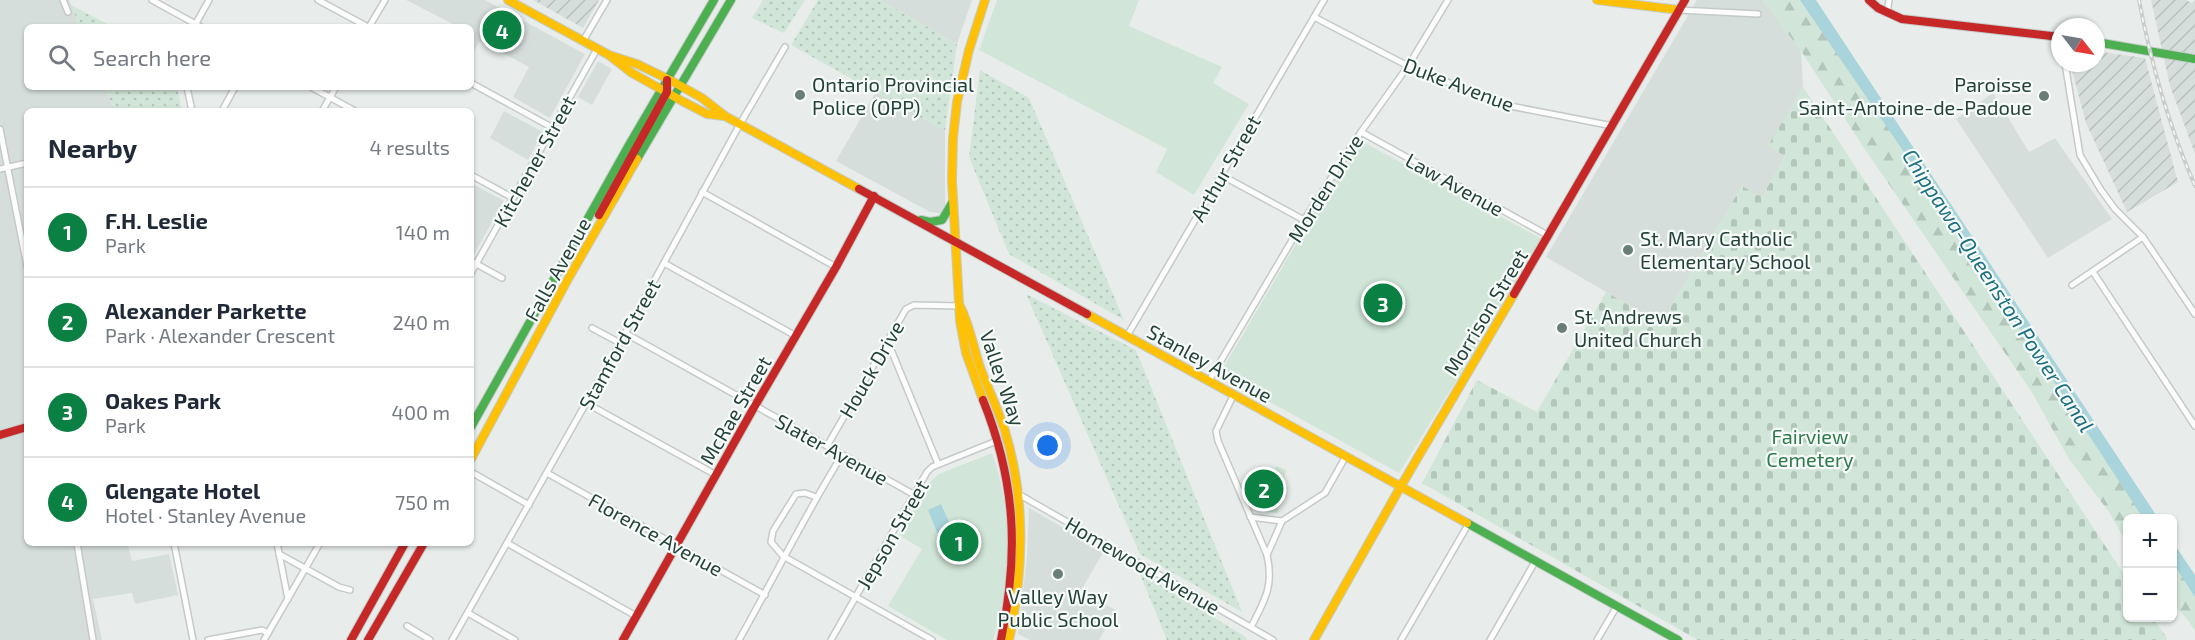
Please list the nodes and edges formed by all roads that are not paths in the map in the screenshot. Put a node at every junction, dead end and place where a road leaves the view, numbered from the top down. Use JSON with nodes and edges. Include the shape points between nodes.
{"nodes":[{"id":1,"x":63,"y":0,"type":"edge"},
{"id":2,"x":152,"y":0,"type":"edge"},
{"id":3,"x":209,"y":0,"type":"edge"},
{"id":4,"x":318,"y":0,"type":"edge"},
{"id":5,"x":385,"y":0,"type":"edge"},
{"id":6,"x":508,"y":0,"type":"edge"},
{"id":7,"x":607,"y":0,"type":"edge"},
{"id":8,"x":714,"y":0,"type":"edge"},
{"id":9,"x":731,"y":0,"type":"edge"},
{"id":10,"x":985,"y":0,"type":"edge"},
{"id":11,"x":1324,"y":0,"type":"edge"},
{"id":12,"x":1448,"y":0,"type":"edge"},
{"id":13,"x":1597,"y":0,"type":"edge"},
{"id":14,"x":1685,"y":0,"type":"edge"},
{"id":15,"x":1869,"y":0,"type":"edge"},
{"id":16,"x":1889,"y":0,"type":"edge"},
{"id":17,"x":1679,"y":10,"type":"junction"},
{"id":18,"x":68,"y":12,"type":"dead end"},
{"id":19,"x":1887,"y":13,"type":"junction"},
{"id":20,"x":1758,"y":14,"type":"dead end"},
{"id":21,"x":1314,"y":16,"type":"junction"},
{"id":22,"x":194,"y":24,"type":"edge"},
{"id":23,"x":198,"y":24,"type":"edge"},
{"id":24,"x":363,"y":24,"type":"edge"},
{"id":25,"x":371,"y":24,"type":"edge"},
{"id":26,"x":2051,"y":37,"type":"edge"},
{"id":27,"x":583,"y":41,"type":"junction"},
{"id":28,"x":2105,"y":44,"type":"edge"},
{"id":29,"x":785,"y":47,"type":"dead end"},
{"id":30,"x":597,"y":49,"type":"junction"},
{"id":31,"x":609,"y":55,"type":"junction"},
{"id":32,"x":2195,"y":59,"type":"edge"},
{"id":33,"x":1408,"y":66,"type":"junction"},
{"id":34,"x":2066,"y":72,"type":"edge"},
{"id":35,"x":666,"y":80,"type":"junction"},
{"id":36,"x":474,"y":86,"type":"edge"},
{"id":37,"x":679,"y":86,"type":"junction"},
{"id":38,"x":188,"y":90,"type":"edge"},
{"id":39,"x":233,"y":90,"type":"edge"},
{"id":40,"x":317,"y":90,"type":"edge"},
{"id":41,"x":334,"y":90,"type":"edge"},
{"id":42,"x":667,"y":92,"type":"junction"},
{"id":43,"x":330,"y":97,"type":"junction"},
{"id":44,"x":191,"y":108,"type":"edge"},
{"id":45,"x":224,"y":108,"type":"edge"},
{"id":46,"x":324,"y":108,"type":"edge"},
{"id":47,"x":350,"y":108,"type":"edge"},
{"id":48,"x":725,"y":116,"type":"junction"},
{"id":49,"x":740,"y":124,"type":"junction"},
{"id":50,"x":1613,"y":126,"type":"junction"},
{"id":51,"x":553,"y":128,"type":"junction"},
{"id":52,"x":0,"y":129,"type":"edge"},
{"id":53,"x":1361,"y":132,"type":"junction"},
{"id":54,"x":24,"y":164,"type":"edge"},
{"id":55,"x":8,"y":168,"type":"junction"},
{"id":56,"x":0,"y":169,"type":"edge"},
{"id":57,"x":1221,"y":175,"type":"junction"},
{"id":58,"x":474,"y":177,"type":"edge"},
{"id":59,"x":702,"y":192,"type":"junction"},
{"id":60,"x":874,"y":196,"type":"junction"},
{"id":61,"x":513,"y":198,"type":"junction"},
{"id":62,"x":954,"y":199,"type":"junction"},
{"id":63,"x":914,"y":219,"type":"junction"},
{"id":64,"x":1304,"y":220,"type":"junction"},
{"id":65,"x":1549,"y":236,"type":"junction"},
{"id":66,"x":2143,"y":237,"type":"junction"},
{"id":67,"x":955,"y":242,"type":"junction"},
{"id":68,"x":24,"y":251,"type":"edge"},
{"id":69,"x":474,"y":260,"type":"edge"},
{"id":70,"x":474,"y":263,"type":"edge"},
{"id":71,"x":664,"y":263,"type":"junction"},
{"id":72,"x":836,"y":267,"type":"junction"},
{"id":73,"x":2093,"y":272,"type":"junction"},
{"id":74,"x":502,"y":278,"type":"dead end"},
{"id":75,"x":2072,"y":285,"type":"dead end"},
{"id":76,"x":960,"y":306,"type":"junction"},
{"id":77,"x":2195,"y":315,"type":"edge"},
{"id":78,"x":592,"y":328,"type":"dead end"},
{"id":79,"x":625,"y":333,"type":"junction"},
{"id":80,"x":797,"y":336,"type":"junction"},
{"id":81,"x":1127,"y":336,"type":"junction"},
{"id":82,"x":620,"y":343,"type":"junction"},
{"id":83,"x":884,"y":346,"type":"junction"},
{"id":84,"x":1209,"y":381,"type":"junction"},
{"id":85,"x":1234,"y":394,"type":"junction"},
{"id":86,"x":586,"y":403,"type":"junction"},
{"id":87,"x":755,"y":406,"type":"junction"},
{"id":88,"x":474,"y":422,"type":"edge"},
{"id":89,"x":2195,"y":426,"type":"edge"},
{"id":90,"x":24,"y":428,"type":"edge"},
{"id":91,"x":0,"y":435,"type":"edge"},
{"id":92,"x":1002,"y":439,"type":"junction"},
{"id":93,"x":827,"y":446,"type":"junction"},
{"id":94,"x":474,"y":453,"type":"edge"},
{"id":95,"x":842,"y":454,"type":"junction"},
{"id":96,"x":1346,"y":456,"type":"junction"},
{"id":97,"x":938,"y":464,"type":"junction"},
{"id":98,"x":547,"y":473,"type":"junction"},
{"id":99,"x":474,"y":474,"type":"edge"},
{"id":100,"x":716,"y":475,"type":"junction"},
{"id":101,"x":1401,"y":486,"type":"junction"},
{"id":102,"x":913,"y":494,"type":"junction"},
{"id":103,"x":1016,"y":496,"type":"junction"},
{"id":104,"x":816,"y":497,"type":"junction"},
{"id":105,"x":529,"y":505,"type":"junction"},
{"id":106,"x":1250,"y":517,"type":"junction"},
{"id":107,"x":1282,"y":521,"type":"junction"},
{"id":108,"x":1469,"y":523,"type":"junction"},
{"id":109,"x":507,"y":543,"type":"junction"},
{"id":110,"x":676,"y":545,"type":"junction"},
{"id":111,"x":77,"y":546,"type":"edge"},
{"id":112,"x":175,"y":546,"type":"edge"},
{"id":113,"x":278,"y":546,"type":"edge"},
{"id":114,"x":318,"y":546,"type":"edge"},
{"id":115,"x":403,"y":546,"type":"edge"},
{"id":116,"x":422,"y":546,"type":"edge"},
{"id":117,"x":279,"y":554,"type":"junction"},
{"id":118,"x":1267,"y":555,"type":"junction"},
{"id":119,"x":783,"y":556,"type":"junction"},
{"id":120,"x":1536,"y":560,"type":"junction"},
{"id":121,"x":305,"y":568,"type":"junction"},
{"id":122,"x":350,"y":590,"type":"dead end"},
{"id":123,"x":765,"y":595,"type":"junction"},
{"id":124,"x":855,"y":597,"type":"junction"},
{"id":125,"x":288,"y":599,"type":"junction"},
{"id":126,"x":1617,"y":606,"type":"junction"},
{"id":127,"x":468,"y":613,"type":"junction"},
{"id":128,"x":636,"y":616,"type":"junction"},
{"id":129,"x":407,"y":626,"type":"dead end"},
{"id":130,"x":1251,"y":627,"type":"junction"},
{"id":131,"x":268,"y":633,"type":"junction"},
{"id":132,"x":93,"y":640,"type":"edge"},
{"id":133,"x":194,"y":640,"type":"edge"},
{"id":134,"x":208,"y":640,"type":"edge"},
{"id":135,"x":264,"y":640,"type":"edge"},
{"id":136,"x":351,"y":640,"type":"edge"},
{"id":137,"x":368,"y":640,"type":"edge"},
{"id":138,"x":430,"y":640,"type":"edge"},
{"id":139,"x":452,"y":640,"type":"edge"},
{"id":140,"x":515,"y":640,"type":"edge"},
{"id":141,"x":623,"y":640,"type":"edge"},
{"id":142,"x":739,"y":640,"type":"edge"},
{"id":143,"x":831,"y":640,"type":"edge"},
{"id":144,"x":932,"y":640,"type":"edge"},
{"id":145,"x":1001,"y":640,"type":"edge"},
{"id":146,"x":1009,"y":640,"type":"edge"},
{"id":147,"x":1273,"y":640,"type":"edge"},
{"id":148,"x":1314,"y":640,"type":"edge"},
{"id":149,"x":1401,"y":640,"type":"edge"},
{"id":150,"x":1490,"y":640,"type":"edge"},
{"id":151,"x":1597,"y":640,"type":"edge"},
{"id":152,"x":1678,"y":640,"type":"edge"}],
"edges":[{"from":1,"to":18,"type":"street"},
{"from":2,"to":22,"type":"street"},
{"from":3,"to":23,"type":"street"},
{"from":4,"to":24,"type":"street"},
{"from":5,"to":25,"type":"street"},
{"from":6,"to":27,"type":"main road","name":"Stanley Avenue"},
{"from":7,"to":27,"type":"street"},
{"from":8,"to":35,"type":"main road"},
{"from":9,"to":37,"type":"main road"},
{"from":10,"to":62,"type":"main road","name":"Valley Way","via":[[959,94],[953,136]]},
{"from":11,"to":21,"type":"street","name":"Arthur Street"},
{"from":12,"to":33,"type":"street","name":"Morden Drive"},
{"from":13,"to":17,"type":"main road"},
{"from":14,"to":17,"type":"main road","name":"Morrison Street"},
{"from":15,"to":19,"type":"main road"},
{"from":16,"to":19,"type":"street"},
{"from":17,"to":20,"type":"street"},
{"from":17,"to":50,"type":"main road","name":"Morrison Street"},
{"from":19,"to":26,"type":"main road","via":[[1919,22]]},
{"from":21,"to":33,"type":"street","name":"Duke Avenue"},
{"from":21,"to":57,"type":"street","name":"Arthur Street"},
{"from":27,"to":30,"type":"main road","name":"Stanley Avenue"},
{"from":28,"to":32,"type":"main road"},
{"from":29,"to":49,"type":"street","name":"Stamford Street"},
{"from":30,"to":31,"type":"main road","name":"Stanley Avenue"},
{"from":30,"to":51,"type":"street","name":"Kitchener Street"},
{"from":31,"to":35,"type":"main road","name":"Stanley Avenue","via":[[627,59]]},
{"from":31,"to":42,"type":"main road","name":"Stanley Avenue"},
{"from":33,"to":50,"type":"street","name":"Duke Avenue","via":[[1500,104]]},
{"from":33,"to":53,"type":"street","name":"Morden Drive"},
{"from":34,"to":66,"type":"street","via":[[2080,155],[2100,190]]},
{"from":35,"to":37,"type":"main road","name":"Stanley Avenue"},
{"from":35,"to":42,"type":"main road"},
{"from":36,"to":51,"type":"street"},
{"from":37,"to":42,"type":"main road"},
{"from":37,"to":48,"type":"main road","name":"Stanley Avenue","via":[[713,104]]},
{"from":38,"to":44,"type":"street"},
{"from":39,"to":45,"type":"street"},
{"from":40,"to":43,"type":"street"},
{"from":41,"to":43,"type":"street"},
{"from":42,"to":48,"type":"main road","name":"Stanley Avenue","via":[[707,114]]},
{"from":42,"to":88,"type":"main road","name":"Falls Avenue"},
{"from":42,"to":94,"type":"main road","name":"Falls Avenue"},
{"from":43,"to":46,"type":"street"},
{"from":43,"to":47,"type":"street"},
{"from":48,"to":49,"type":"main road","name":"Stanley Avenue"},
{"from":49,"to":59,"type":"street","name":"Stamford Street"},
{"from":49,"to":60,"type":"main road","name":"Stanley Avenue"},
{"from":50,"to":65,"type":"main road","name":"Morrison Street"},
{"from":51,"to":61,"type":"street","name":"Kitchener Street"},
{"from":52,"to":55,"type":"street"},
{"from":53,"to":64,"type":"street","name":"Morden Drive"},
{"from":53,"to":65,"type":"street","name":"Law Avenue"},
{"from":54,"to":55,"type":"street"},
{"from":55,"to":56,"type":"street"},
{"from":55,"to":68,"type":"street"},
{"from":57,"to":64,"type":"street"},
{"from":57,"to":81,"type":"street","name":"Arthur Street"},
{"from":58,"to":61,"type":"street"},
{"from":59,"to":71,"type":"street","name":"Stamford Street"},
{"from":59,"to":72,"type":"street"},
{"from":60,"to":63,"type":"main road","name":"Stanley Avenue"},
{"from":60,"to":72,"type":"main road","name":"McRae Street"},
{"from":61,"to":69,"type":"street","name":"Kitchener Street"},
{"from":62,"to":63,"type":"main road","via":[[942,220]]},
{"from":62,"to":67,"type":"main road","name":"Valley Way"},
{"from":63,"to":67,"type":"main road","name":"Stanley Avenue"},
{"from":64,"to":84,"type":"street","name":"Morden Drive"},
{"from":65,"to":101,"type":"main road","name":"Morrison Street"},
{"from":66,"to":73,"type":"street"},
{"from":66,"to":77,"type":"street"},
{"from":67,"to":76,"type":"main road","name":"Valley Way"},
{"from":67,"to":81,"type":"main road","name":"Stanley Avenue"},
{"from":70,"to":74,"type":"street"},
{"from":71,"to":79,"type":"street","name":"Stamford Street"},
{"from":71,"to":80,"type":"street"},
{"from":72,"to":80,"type":"main road","name":"McRae Street"},
{"from":73,"to":75,"type":"street"},
{"from":73,"to":89,"type":"street"},
{"from":76,"to":83,"type":"street","name":"Houck Drive","via":[[914,304],[901,315]]},
{"from":76,"to":92,"type":"main road","name":"Valley Way"},
{"from":78,"to":82,"type":"street"},
{"from":79,"to":82,"type":"street","name":"Stamford Street"},
{"from":79,"to":87,"type":"street","name":"Slater Avenue"},
{"from":80,"to":87,"type":"main road","name":"McRae Street"},
{"from":81,"to":84,"type":"main road","name":"Stanley Avenue"},
{"from":82,"to":86,"type":"street","name":"Stamford Street"},
{"from":83,"to":93,"type":"street","name":"Houck Drive"},
{"from":83,"to":97,"type":"street","via":[[891,352]]},
{"from":84,"to":85,"type":"main road","name":"Stanley Avenue"},
{"from":85,"to":96,"type":"main road","name":"Stanley Avenue"},
{"from":85,"to":106,"type":"street","via":[[1216,431]]},
{"from":86,"to":98,"type":"street","name":"Stamford Street"},
{"from":86,"to":100,"type":"street"},
{"from":87,"to":93,"type":"street","name":"Slater Avenue"},
{"from":87,"to":100,"type":"main road","name":"McRae Street"},
{"from":90,"to":91,"type":"main road"},
{"from":92,"to":97,"type":"street","name":"Jepson Street"},
{"from":92,"to":103,"type":"main road","name":"Valley Way"},
{"from":93,"to":95,"type":"street","name":"Slater Avenue"},
{"from":95,"to":102,"type":"street","name":"Slater Avenue"},
{"from":95,"to":104,"type":"street"},
{"from":96,"to":101,"type":"main road","name":"Stanley Avenue"},
{"from":96,"to":107,"type":"street","via":[[1325,493]]},
{"from":97,"to":102,"type":"street","name":"Jepson Street","via":[[927,472]]},
{"from":98,"to":105,"type":"street","name":"Stamford Street"},
{"from":98,"to":110,"type":"street","name":"Florence Avenue"},
{"from":99,"to":105,"type":"street"},
{"from":100,"to":110,"type":"main road","name":"McRae Street"},
{"from":101,"to":108,"type":"main road","name":"Stanley Avenue"},
{"from":101,"to":148,"type":"main road","name":"Morrison Street"},
{"from":102,"to":124,"type":"street","name":"Jepson Street"},
{"from":103,"to":130,"type":"street","name":"Homewood Avenue"},
{"from":103,"to":145,"type":"main road","name":"Valley Way","via":[[1014,567]]},
{"from":103,"to":146,"type":"main road","name":"Valley Way","via":[[1021,576]]},
{"from":104,"to":119,"type":"street"},
{"from":104,"to":119,"type":"street","via":[[796,494],[773,531],[771,542]]},
{"from":105,"to":109,"type":"street","name":"Stamford Street"},
{"from":106,"to":107,"type":"street"},
{"from":106,"to":118,"type":"street"},
{"from":107,"to":118,"type":"street"},
{"from":108,"to":120,"type":"main road","name":"Stanley Avenue"},
{"from":108,"to":149,"type":"street"},
{"from":109,"to":127,"type":"street","name":"Stamford Street"},
{"from":109,"to":128,"type":"street"},
{"from":110,"to":123,"type":"street","name":"Florence Avenue"},
{"from":110,"to":128,"type":"main road","name":"McRae Street"},
{"from":111,"to":132,"type":"street"},
{"from":112,"to":133,"type":"street"},
{"from":113,"to":117,"type":"street"},
{"from":114,"to":121,"type":"street"},
{"from":115,"to":136,"type":"main road"},
{"from":116,"to":137,"type":"main road"},
{"from":117,"to":121,"type":"street"},
{"from":117,"to":125,"type":"street"},
{"from":118,"to":130,"type":"street","via":[[1270,582]]},
{"from":119,"to":123,"type":"street"},
{"from":119,"to":124,"type":"street"},
{"from":120,"to":126,"type":"main road","name":"Stanley Avenue"},
{"from":120,"to":150,"type":"street"},
{"from":121,"to":122,"type":"street"},
{"from":121,"to":125,"type":"street"},
{"from":123,"to":142,"type":"street"},
{"from":124,"to":143,"type":"street","name":"Jepson Street"},
{"from":124,"to":144,"type":"street"},
{"from":125,"to":131,"type":"street"},
{"from":126,"to":151,"type":"street"},
{"from":126,"to":152,"type":"main road","name":"Stanley Avenue"},
{"from":127,"to":139,"type":"street","name":"Stamford Street"},
{"from":127,"to":140,"type":"street"},
{"from":128,"to":141,"type":"main road","name":"McRae Street"},
{"from":129,"to":138,"type":"street"},
{"from":130,"to":147,"type":"street","name":"Homewood Avenue"},
{"from":131,"to":134,"type":"street","via":[[262,630]]},
{"from":131,"to":135,"type":"street"}]}
